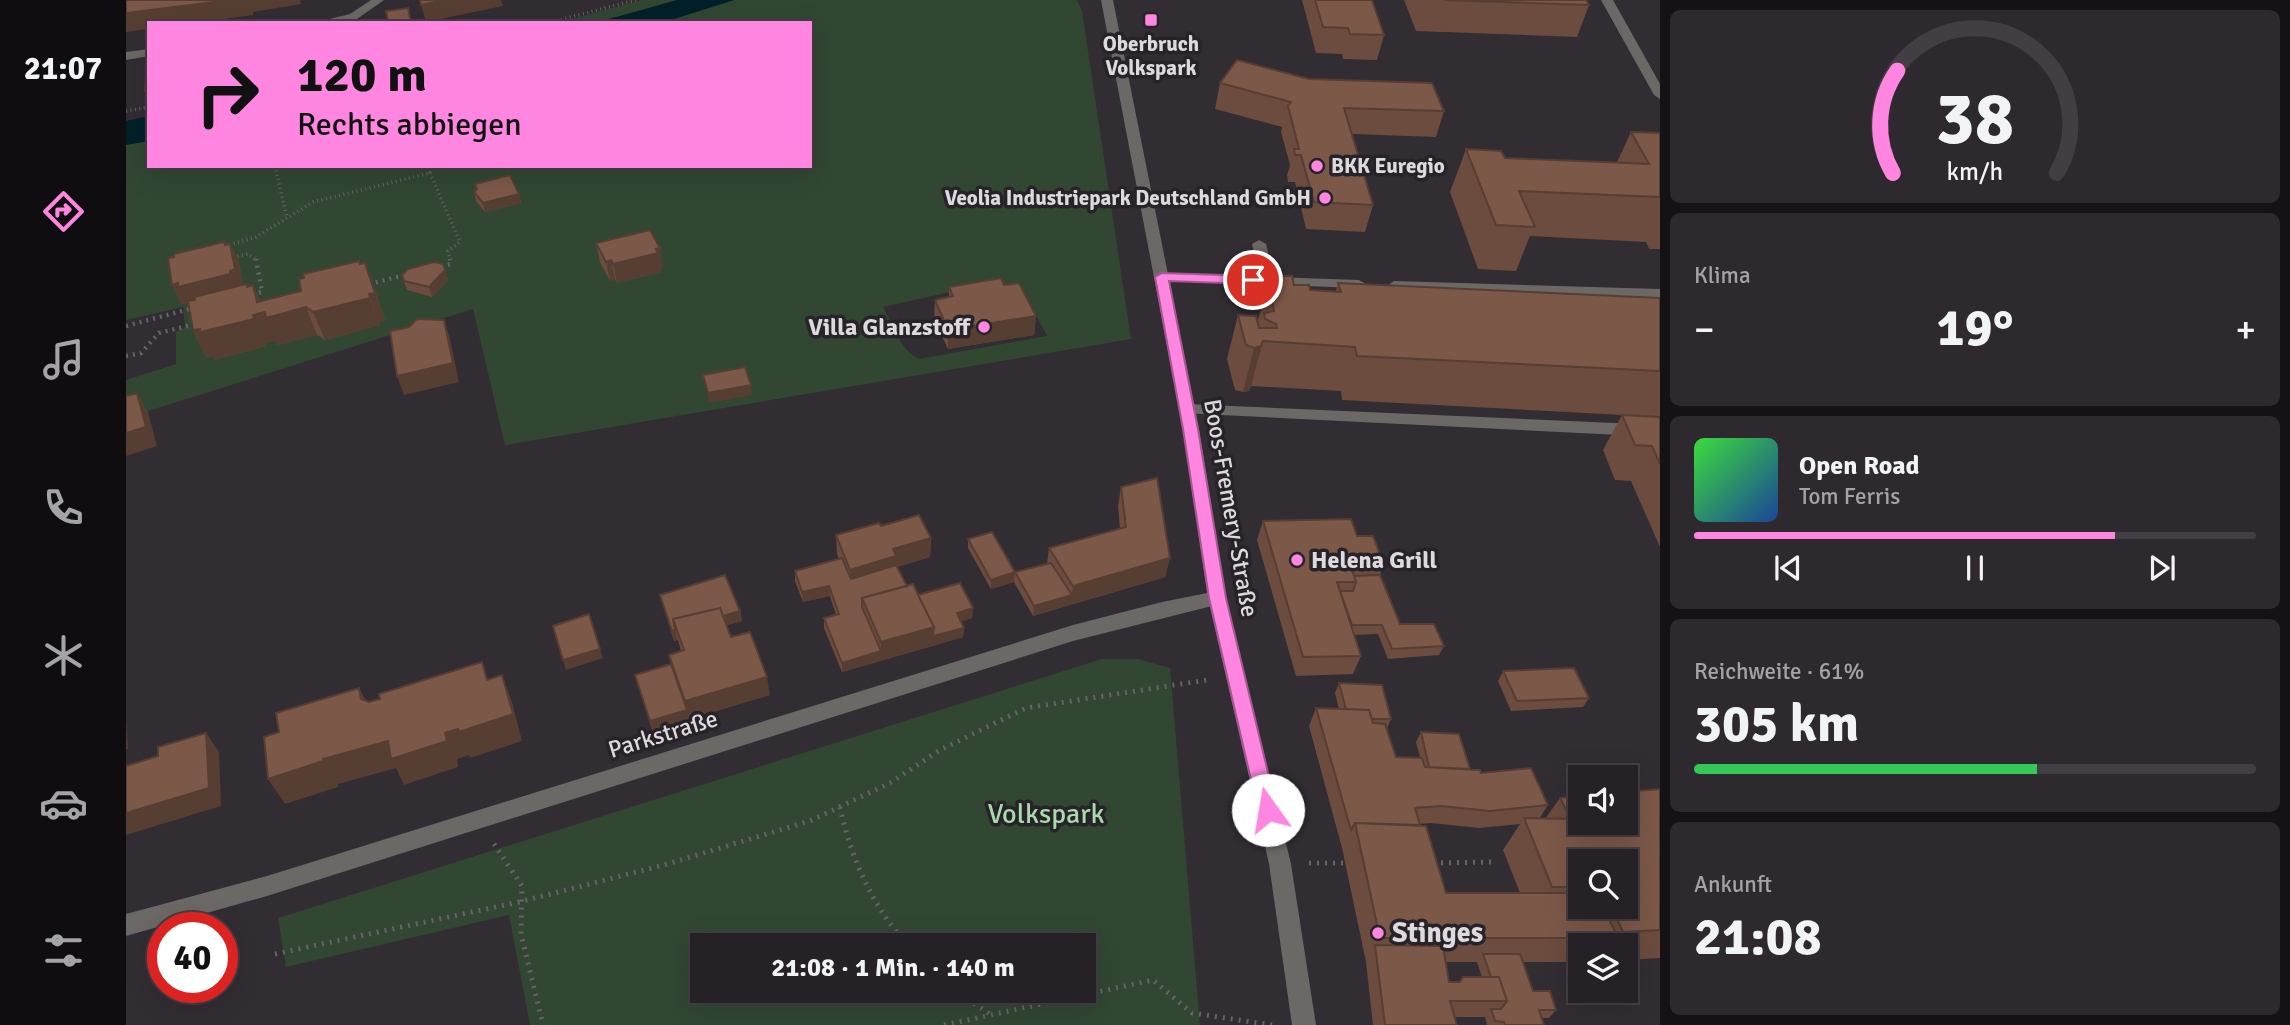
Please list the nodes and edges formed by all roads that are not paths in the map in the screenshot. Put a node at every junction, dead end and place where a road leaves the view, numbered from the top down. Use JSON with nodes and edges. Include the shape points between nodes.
{"nodes":[{"id":1,"x":378,"y":0,"type":"edge"},
{"id":2,"x":1107,"y":0,"type":"edge"},
{"id":3,"x":1607,"y":0,"type":"edge"},
{"id":4,"x":330,"y":21,"type":"edge"},
{"id":5,"x":147,"y":52,"type":"edge"},
{"id":6,"x":126,"y":56,"type":"edge"},
{"id":7,"x":1660,"y":95,"type":"edge"},
{"id":8,"x":1259,"y":244,"type":"dead end"},
{"id":9,"x":1162,"y":277,"type":"junction"},
{"id":10,"x":1268,"y":281,"type":"junction"},
{"id":11,"x":1660,"y":294,"type":"edge"},
{"id":12,"x":1186,"y":409,"type":"junction"},
{"id":13,"x":1660,"y":431,"type":"edge"},
{"id":14,"x":1217,"y":598,"type":"junction"},
{"id":15,"x":126,"y":925,"type":"edge"},
{"id":16,"x":1304,"y":1025,"type":"edge"}],
"edges":[{"from":1,"to":4,"type":"street","via":[[353,17]]},
{"from":2,"to":9,"type":"street","name":"Boos-Fremery-Straße"},
{"from":3,"to":7,"type":"street"},
{"from":5,"to":6,"type":"street"},
{"from":8,"to":10,"type":"street"},
{"from":9,"to":10,"type":"street"},
{"from":9,"to":12,"type":"street","name":"Boos-Fremery-Straße"},
{"from":10,"to":11,"type":"street"},
{"from":12,"to":13,"type":"street"},
{"from":12,"to":14,"type":"street","name":"Boos-Fremery-Straße"},
{"from":14,"to":15,"type":"street","name":"Parkstraße","via":[[1073,633],[267,886]]},
{"from":14,"to":16,"type":"street","name":"Boos-Fremery-Straße","via":[[1280,864]]}]}
